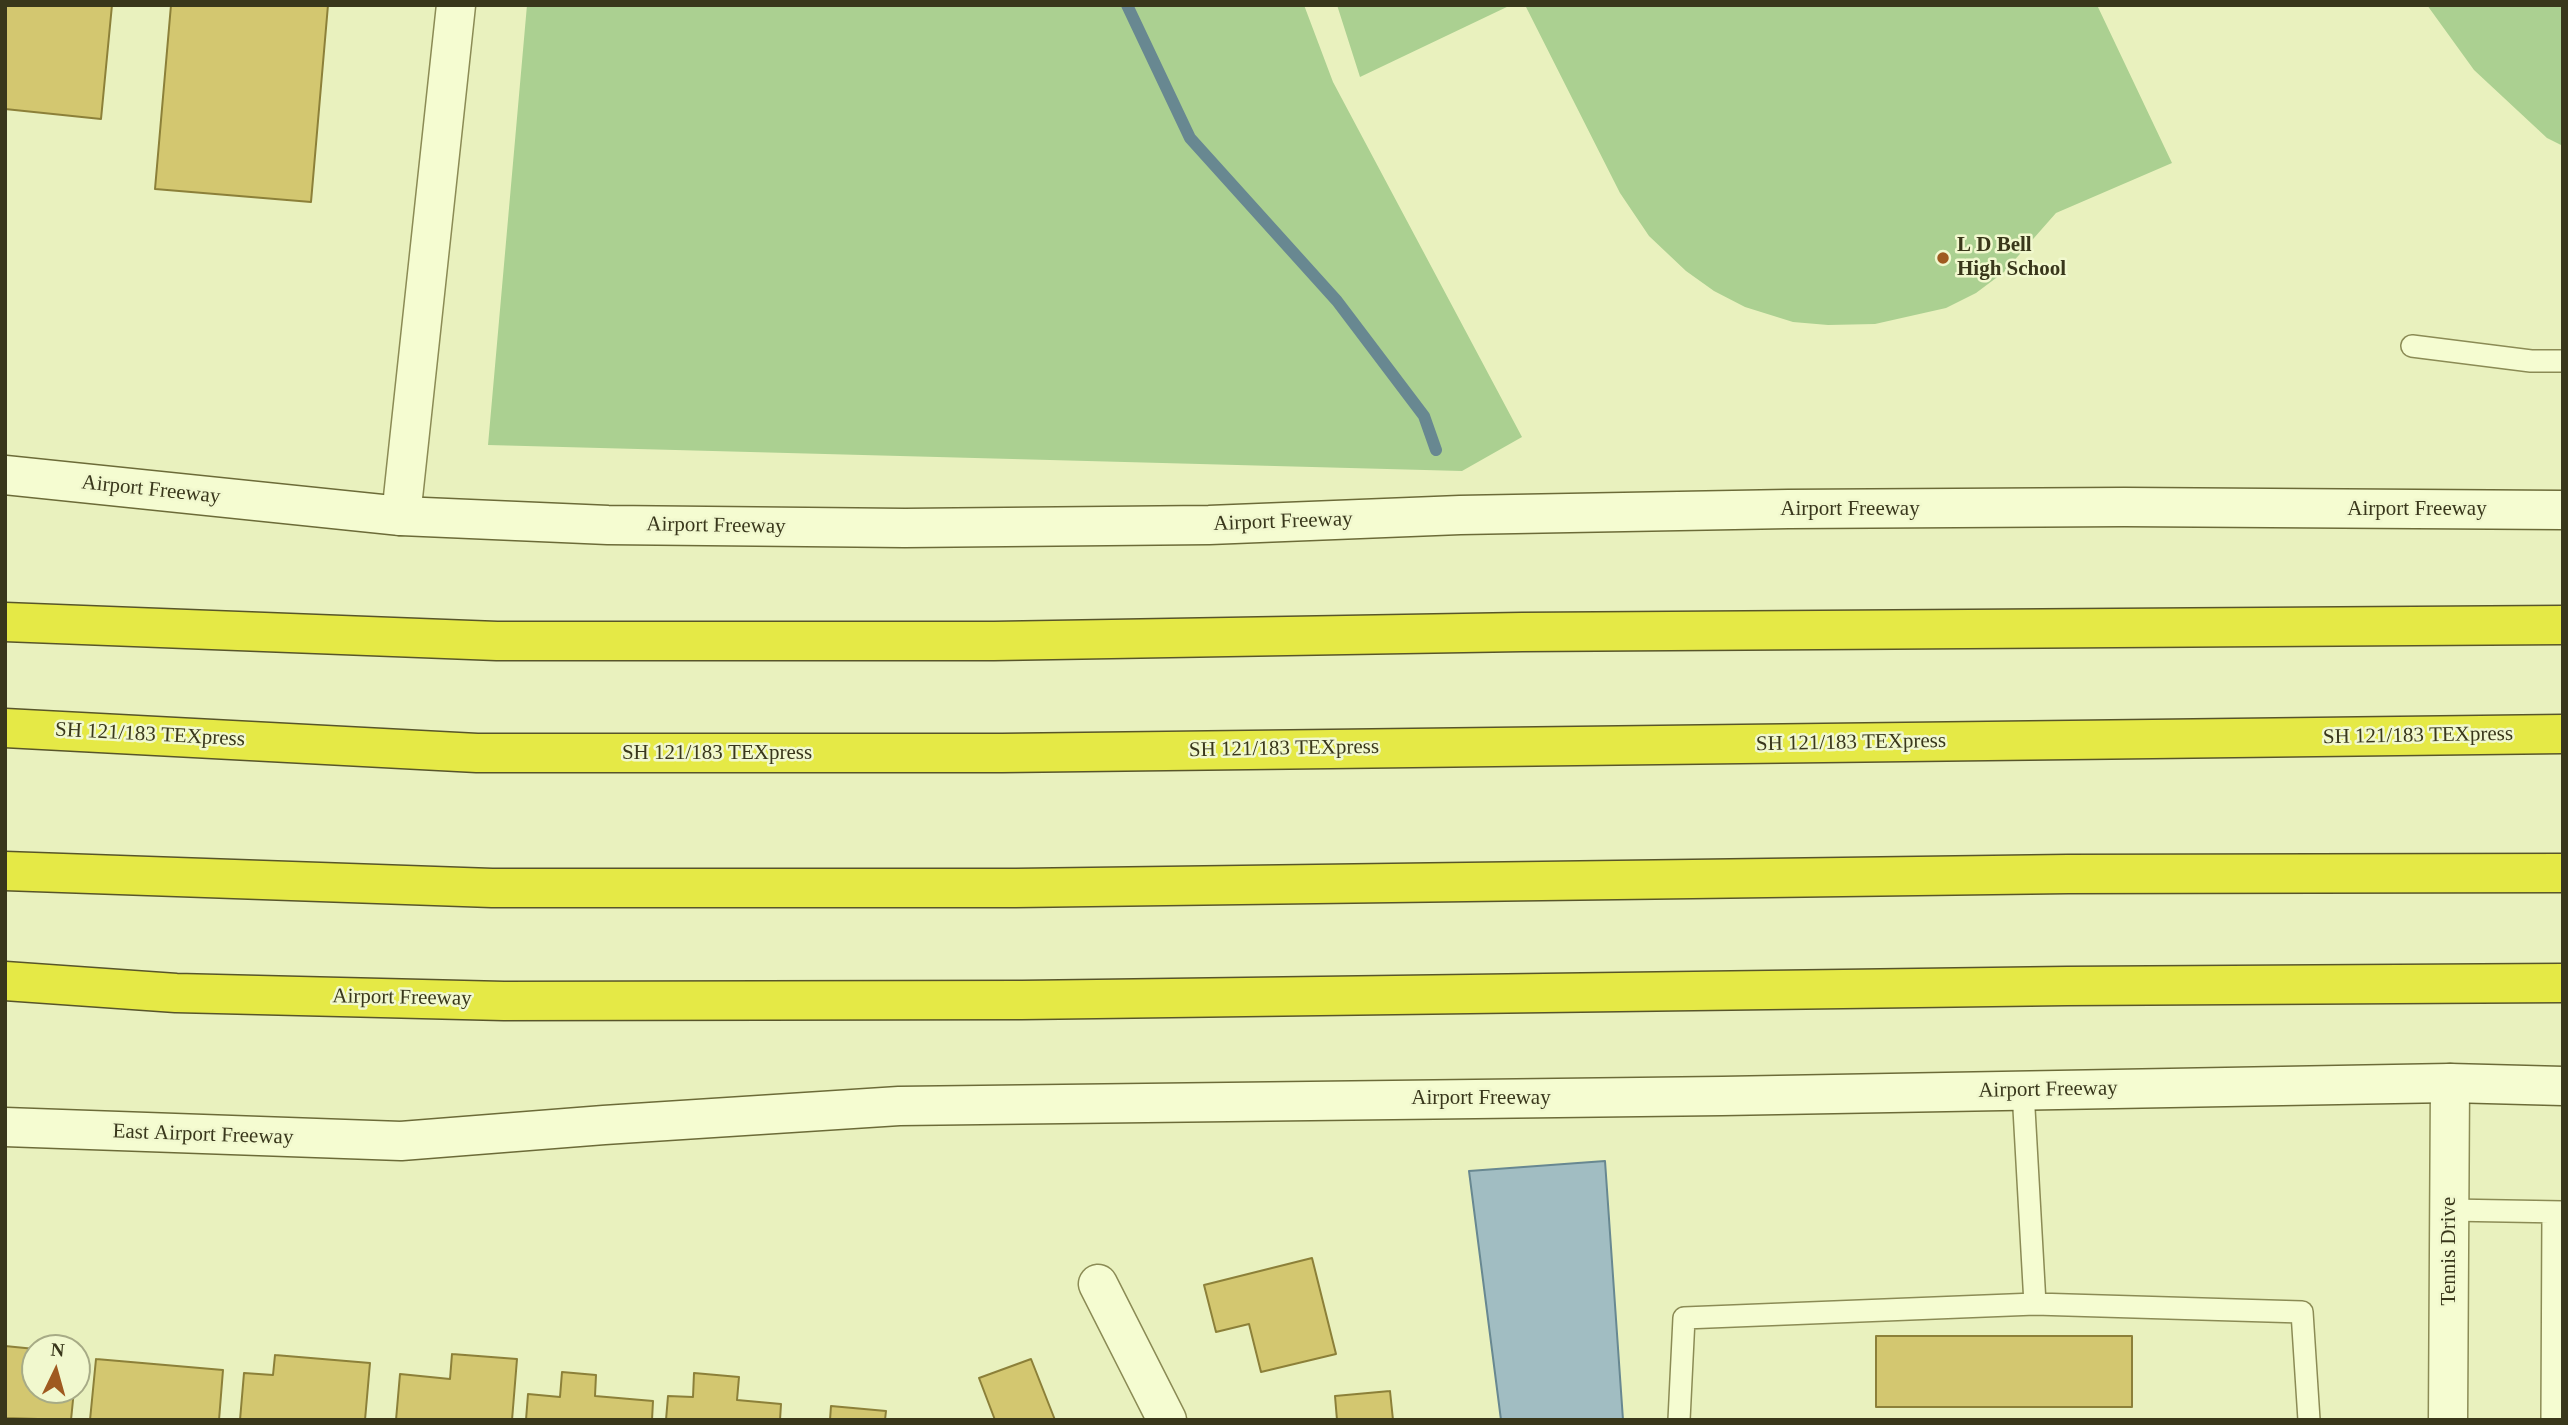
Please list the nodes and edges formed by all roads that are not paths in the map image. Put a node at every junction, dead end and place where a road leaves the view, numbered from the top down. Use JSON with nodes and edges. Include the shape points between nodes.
{"nodes":[{"id":1,"x":456,"y":5,"type":"edge"},
{"id":2,"x":2412,"y":346,"type":"dead end"},
{"id":3,"x":2563,"y":361,"type":"edge"},
{"id":4,"x":5,"y":475,"type":"edge"},
{"id":5,"x":2563,"y":510,"type":"edge"},
{"id":6,"x":401,"y":516,"type":"junction"},
{"id":7,"x":5,"y":622,"type":"edge"},
{"id":8,"x":2563,"y":625,"type":"edge"},
{"id":9,"x":5,"y":728,"type":"edge"},
{"id":10,"x":2563,"y":734,"type":"edge"},
{"id":11,"x":5,"y":871,"type":"edge"},
{"id":12,"x":2563,"y":873,"type":"edge"},
{"id":13,"x":5,"y":981,"type":"edge"},
{"id":14,"x":2563,"y":983,"type":"edge"},
{"id":15,"x":2450,"y":1083,"type":"junction"},
{"id":16,"x":2563,"y":1086,"type":"edge"},
{"id":17,"x":2023,"y":1091,"type":"junction"},
{"id":18,"x":5,"y":1127,"type":"edge"},
{"id":19,"x":401,"y":1141,"type":"joint"},
{"id":20,"x":2449,"y":1210,"type":"junction"},
{"id":21,"x":2558,"y":1212,"type":"edge"},
{"id":22,"x":1098,"y":1284,"type":"dead end"},
{"id":23,"x":2035,"y":1304,"type":"junction"},
{"id":24,"x":1167,"y":1420,"type":"edge"},
{"id":25,"x":1679,"y":1420,"type":"edge"},
{"id":26,"x":2309,"y":1420,"type":"edge"},
{"id":27,"x":2448,"y":1420,"type":"edge"},
{"id":28,"x":2552,"y":1420,"type":"edge"}],
"edges":[{"from":1,"to":6,"type":"main road"},
{"from":2,"to":3,"type":"lane"},
{"from":4,"to":6,"type":"main road","name":"Airport Freeway"},
{"from":5,"to":6,"type":"main road","name":"Airport Freeway","via":[[1802,509],[905,528],[608,525]]},
{"from":7,"to":8,"type":"highway","via":[[497,641],[1022,641],[1536,632]]},
{"from":9,"to":10,"type":"highway","name":"SH 121/183 TEXpress","via":[[477,753],[989,753]]},
{"from":11,"to":12,"type":"highway","via":[[492,888],[1016,888],[2068,874]]},
{"from":13,"to":14,"type":"highway","name":"Airport Freeway","via":[[176,993],[504,1001],[1022,1000]]},
{"from":15,"to":16,"type":"main road","name":"Airport Freeway"},
{"from":15,"to":17,"type":"main road","name":"Airport Freeway"},
{"from":15,"to":20,"type":"main road","name":"Tennis Drive"},
{"from":17,"to":19,"type":"main road","name":"Airport Freeway","via":[[899,1106]]},
{"from":17,"to":23,"type":"lane"},
{"from":18,"to":19,"type":"main road","name":"East Airport Freeway"},
{"from":20,"to":21,"type":"lane"},
{"from":20,"to":27,"type":"main road","name":"Tennis Drive"},
{"from":21,"to":28,"type":"lane"},
{"from":22,"to":24,"type":"main road"},
{"from":23,"to":25,"type":"lane","via":[[1684,1318]]},
{"from":23,"to":26,"type":"lane","via":[[2302,1312]]}]}
